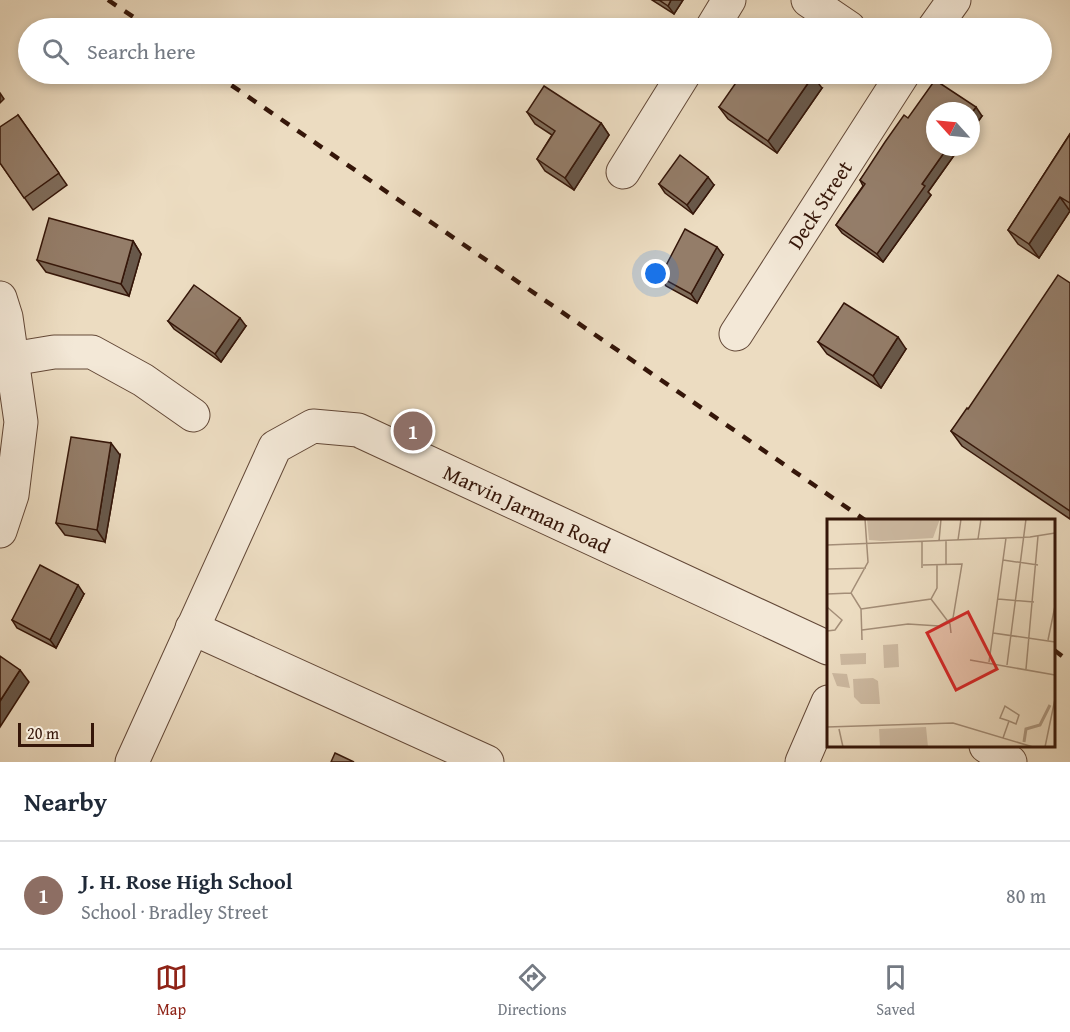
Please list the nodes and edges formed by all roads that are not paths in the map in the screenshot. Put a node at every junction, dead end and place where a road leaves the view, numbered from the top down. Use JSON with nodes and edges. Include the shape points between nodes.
{"nodes":[{"id":1,"x":729,"y":0,"type":"edge"},
{"id":2,"x":808,"y":0,"type":"edge"},
{"id":3,"x":954,"y":0,"type":"edge"},
{"id":4,"x":718,"y":18,"type":"edge"},
{"id":5,"x":834,"y":18,"type":"edge"},
{"id":6,"x":941,"y":18,"type":"edge"},
{"id":7,"x":678,"y":84,"type":"edge"},
{"id":8,"x":897,"y":84,"type":"edge"},
{"id":9,"x":623,"y":172,"type":"dead end"},
{"id":10,"x":0,"y":298,"type":"edge"},
{"id":11,"x":736,"y":334,"type":"dead end"},
{"id":12,"x":6,"y":360,"type":"edge"},
{"id":13,"x":193,"y":415,"type":"dead end"},
{"id":14,"x":0,"y":531,"type":"edge"},
{"id":15,"x":192,"y":628,"type":"junction"},
{"id":16,"x":827,"y":648,"type":"edge"},
{"id":17,"x":827,"y":704,"type":"edge"},
{"id":18,"x":988,"y":747,"type":"edge"},
{"id":19,"x":132,"y":762,"type":"edge"},
{"id":20,"x":487,"y":762,"type":"edge"},
{"id":21,"x":802,"y":762,"type":"edge"},
{"id":22,"x":1010,"y":762,"type":"edge"}],
"edges":[{"from":1,"to":4,"type":"street"},
{"from":2,"to":5,"type":"street"},
{"from":3,"to":6,"type":"street"},
{"from":7,"to":9,"type":"street"},
{"from":8,"to":11,"type":"street","name":"Deck Street"},
{"from":10,"to":12,"type":"street","via":[[6,317]]},
{"from":12,"to":13,"type":"street","via":[[54,352],[92,352],[143,380]]},
{"from":12,"to":14,"type":"street","via":[[21,422],[12,495]]},
{"from":15,"to":16,"type":"street","name":"Marvin Jarman Road","via":[[275,447],[313,426],[358,430]]},
{"from":15,"to":19,"type":"street","name":"Marvin Jarman Road"},
{"from":15,"to":20,"type":"street"},
{"from":17,"to":21,"type":"street"},
{"from":18,"to":22,"type":"street"}]}
